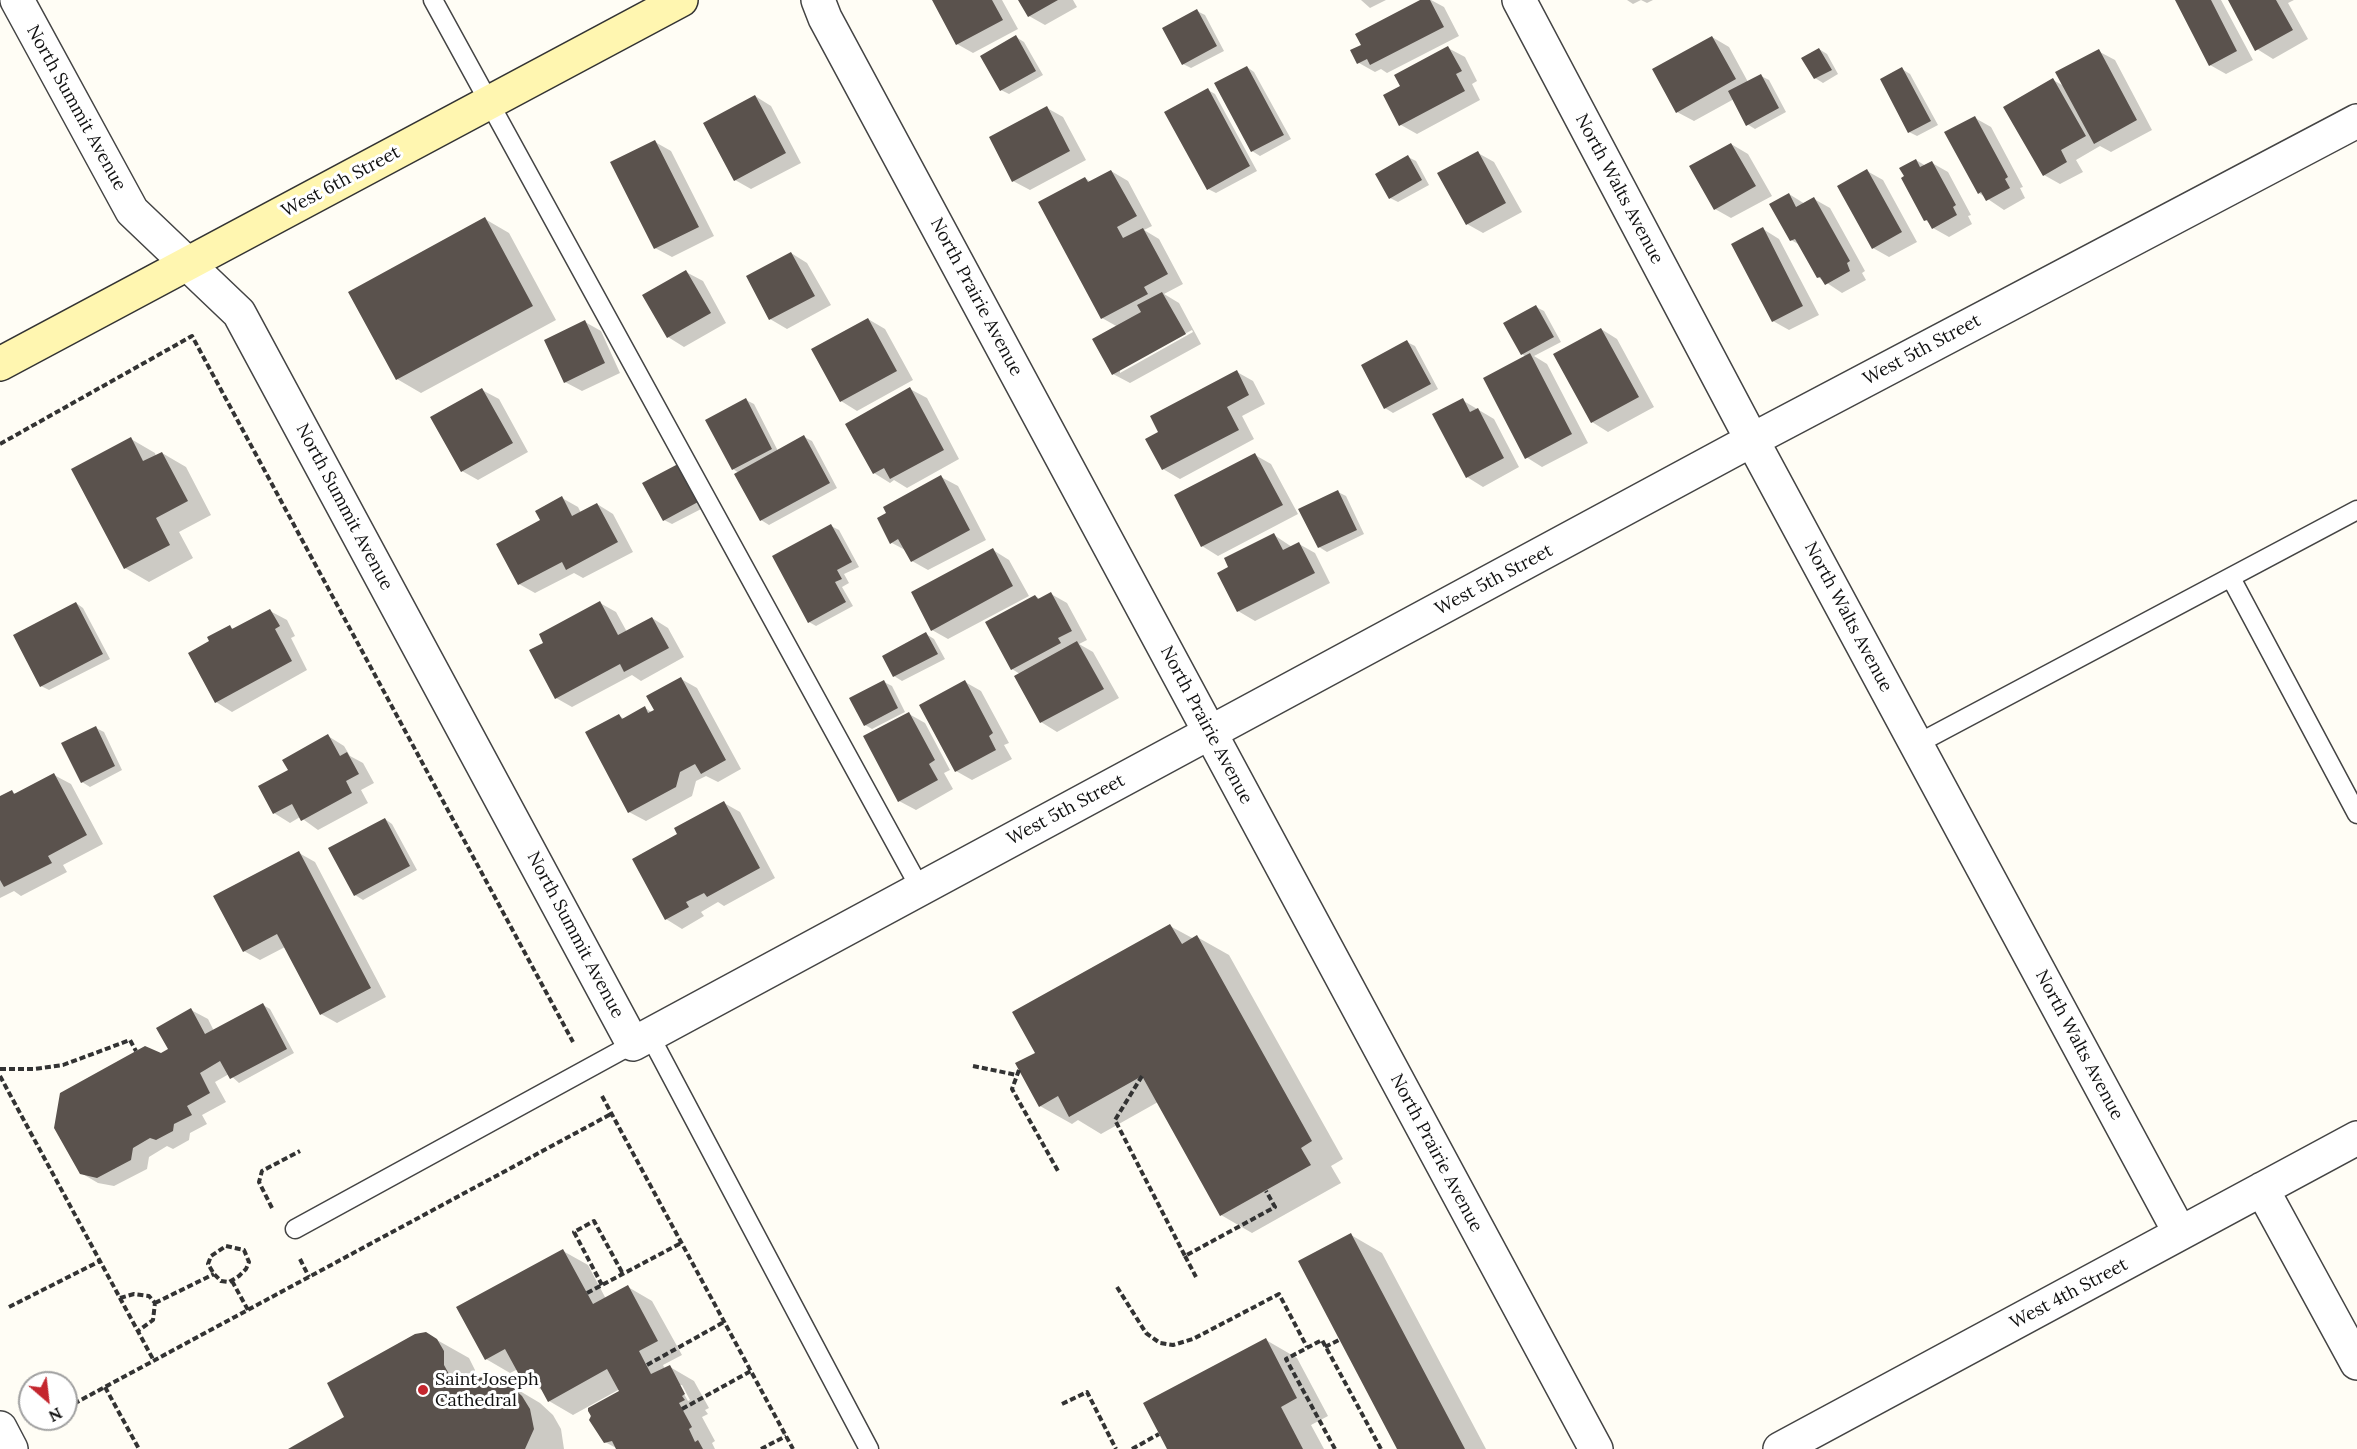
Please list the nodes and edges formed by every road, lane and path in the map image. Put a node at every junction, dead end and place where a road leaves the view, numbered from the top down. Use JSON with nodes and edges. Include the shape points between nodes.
{"nodes":[{"id":1,"x":17,"y":0,"type":"edge"},
{"id":2,"x":433,"y":0,"type":"edge"},
{"id":3,"x":681,"y":0,"type":"edge"},
{"id":4,"x":818,"y":0,"type":"edge"},
{"id":5,"x":1519,"y":0,"type":"edge"},
{"id":6,"x":490,"y":102,"type":"junction"},
{"id":7,"x":2357,"y":121,"type":"edge"},
{"id":8,"x":189,"y":263,"type":"junction"},
{"id":9,"x":0,"y":363,"type":"edge"},
{"id":10,"x":1752,"y":440,"type":"junction"},
{"id":11,"x":0,"y":444,"type":"edge"},
{"id":12,"x":2357,"y":510,"type":"edge"},
{"id":13,"x":2230,"y":578,"type":"junction"},
{"id":14,"x":1211,"y":732,"type":"junction"},
{"id":15,"x":1917,"y":744,"type":"junction"},
{"id":16,"x":2357,"y":814,"type":"edge"},
{"id":17,"x":920,"y":888,"type":"junction"},
{"id":18,"x":641,"y":1039,"type":"junction"},
{"id":19,"x":136,"y":1051,"type":"dead end"},
{"id":20,"x":974,"y":1066,"type":"dead end"},
{"id":21,"x":0,"y":1069,"type":"edge"},
{"id":22,"x":587,"y":1069,"type":"junction"},
{"id":23,"x":0,"y":1076,"type":"edge"},
{"id":24,"x":1142,"y":1076,"type":"dead end"},
{"id":25,"x":611,"y":1114,"type":"junction"},
{"id":26,"x":2357,"y":1138,"type":"edge"},
{"id":27,"x":1058,"y":1171,"type":"dead end"},
{"id":28,"x":2262,"y":1189,"type":"junction"},
{"id":29,"x":1266,"y":1191,"type":"dead end"},
{"id":30,"x":295,"y":1229,"type":"dead end"},
{"id":31,"x":2180,"y":1233,"type":"junction"},
{"id":32,"x":681,"y":1243,"type":"junction"},
{"id":33,"x":1185,"y":1256,"type":"junction"},
{"id":34,"x":100,"y":1261,"type":"junction"},
{"id":35,"x":214,"y":1274,"type":"junction"},
{"id":36,"x":623,"y":1274,"type":"junction"},
{"id":37,"x":1196,"y":1277,"type":"dead end"},
{"id":38,"x":232,"y":1281,"type":"junction"},
{"id":39,"x":602,"y":1285,"type":"junction"},
{"id":40,"x":1117,"y":1287,"type":"dead end"},
{"id":41,"x":588,"y":1293,"type":"dead end"},
{"id":42,"x":120,"y":1298,"type":"junction"},
{"id":43,"x":155,"y":1303,"type":"junction"},
{"id":44,"x":9,"y":1307,"type":"dead end"},
{"id":45,"x":248,"y":1310,"type":"junction"},
{"id":46,"x":724,"y":1322,"type":"junction"},
{"id":47,"x":138,"y":1331,"type":"junction"},
{"id":48,"x":1339,"y":1340,"type":"dead end"},
{"id":49,"x":1307,"y":1347,"type":"junction"},
{"id":50,"x":1325,"y":1347,"type":"junction"},
{"id":51,"x":154,"y":1361,"type":"junction"},
{"id":52,"x":2357,"y":1363,"type":"edge"},
{"id":53,"x":646,"y":1365,"type":"dead end"},
{"id":54,"x":751,"y":1371,"type":"junction"},
{"id":55,"x":105,"y":1388,"type":"junction"},
{"id":56,"x":78,"y":1402,"type":"edge"},
{"id":57,"x":1062,"y":1404,"type":"dead end"},
{"id":58,"x":682,"y":1409,"type":"dead end"},
{"id":59,"x":0,"y":1428,"type":"edge"},
{"id":60,"x":1159,"y":1434,"type":"dead end"},
{"id":61,"x":786,"y":1436,"type":"junction"},
{"id":62,"x":1134,"y":1448,"type":"edge"},
{"id":63,"x":11,"y":1449,"type":"edge"},
{"id":64,"x":139,"y":1449,"type":"edge"},
{"id":65,"x":760,"y":1449,"type":"edge"},
{"id":66,"x":793,"y":1449,"type":"edge"},
{"id":67,"x":869,"y":1449,"type":"edge"},
{"id":68,"x":1116,"y":1449,"type":"edge"},
{"id":69,"x":1335,"y":1449,"type":"edge"},
{"id":70,"x":1381,"y":1449,"type":"edge"},
{"id":71,"x":1596,"y":1449,"type":"edge"},
{"id":72,"x":1780,"y":1449,"type":"edge"}],
"edges":[{"from":1,"to":8,"type":"street","name":"North Summit Avenue","via":[[132,211]]},
{"from":2,"to":6,"type":"lane"},
{"from":3,"to":6,"type":"main road","name":"West 6th Street"},
{"from":4,"to":14,"type":"street","name":"North Prairie Avenue"},
{"from":5,"to":10,"type":"street","name":"North Walts Avenue"},
{"from":6,"to":8,"type":"main road","name":"West 6th Street"},
{"from":6,"to":17,"type":"lane"},
{"from":7,"to":10,"type":"street","name":"West 5th Street"},
{"from":8,"to":9,"type":"main road","name":"West 6th Street"},
{"from":8,"to":18,"type":"street","name":"North Summit Avenue","via":[[239,313]]},
{"from":10,"to":14,"type":"street","name":"West 5th Street"},
{"from":10,"to":15,"type":"street","name":"North Walts Avenue"},
{"from":11,"to":22,"type":"path","via":[[192,336]]},
{"from":12,"to":13,"type":"lane"},
{"from":13,"to":15,"type":"lane"},
{"from":13,"to":16,"type":"lane"},
{"from":14,"to":17,"type":"street","name":"West 5th Street"},
{"from":14,"to":71,"type":"street","name":"North Prairie Avenue"},
{"from":15,"to":31,"type":"street","name":"North Walts Avenue"},
{"from":17,"to":18,"type":"street","name":"West 5th Street"},
{"from":18,"to":22,"type":"lane"},
{"from":18,"to":67,"type":"lane"},
{"from":19,"to":21,"type":"path","via":[[130,1040],[63,1065]]},
{"from":20,"to":27,"type":"path","via":[[1018,1073],[1012,1089]]},
{"from":22,"to":25,"type":"path"},
{"from":22,"to":30,"type":"lane"},
{"from":23,"to":34,"type":"path"},
{"from":24,"to":33,"type":"path","via":[[1115,1120]]},
{"from":25,"to":32,"type":"path"},
{"from":25,"to":45,"type":"path"},
{"from":26,"to":28,"type":"street","name":"West 4th Street"},
{"from":28,"to":31,"type":"street","name":"West 4th Street"},
{"from":28,"to":52,"type":"street"},
{"from":29,"to":33,"type":"path","via":[[1275,1207]]},
{"from":31,"to":72,"type":"street","name":"West 4th Street"},
{"from":32,"to":36,"type":"path"},
{"from":32,"to":46,"type":"path"},
{"from":33,"to":37,"type":"path"},
{"from":34,"to":42,"type":"path"},
{"from":34,"to":44,"type":"path"},
{"from":35,"to":38,"type":"path","via":[[221,1281]]},
{"from":35,"to":38,"type":"path","via":[[208,1264],[210,1256],[226,1246],[244,1250],[249,1262]]},
{"from":35,"to":43,"type":"path"},
{"from":36,"to":39,"type":"path"},
{"from":36,"to":39,"type":"path","via":[[594,1221],[574,1232]]},
{"from":38,"to":45,"type":"path"},
{"from":39,"to":41,"type":"path"},
{"from":40,"to":49,"type":"path","via":[[1146,1333],[1160,1343],[1173,1345],[1279,1294]]},
{"from":42,"to":43,"type":"path","via":[[134,1294],[149,1296]]},
{"from":42,"to":47,"type":"path"},
{"from":43,"to":47,"type":"path","via":[[153,1320]]},
{"from":45,"to":51,"type":"path"},
{"from":46,"to":53,"type":"path"},
{"from":46,"to":54,"type":"path"},
{"from":47,"to":51,"type":"path"},
{"from":48,"to":50,"type":"path"},
{"from":49,"to":50,"type":"path","via":[[1322,1340]]},
{"from":49,"to":69,"type":"path","via":[[1286,1359]]},
{"from":50,"to":70,"type":"path"},
{"from":51,"to":55,"type":"path"},
{"from":54,"to":58,"type":"path"},
{"from":54,"to":61,"type":"path"},
{"from":55,"to":56,"type":"path"},
{"from":55,"to":64,"type":"path"},
{"from":57,"to":68,"type":"path","via":[[1087,1392]]},
{"from":59,"to":63,"type":"street"},
{"from":60,"to":62,"type":"path"},
{"from":61,"to":65,"type":"path"},
{"from":61,"to":66,"type":"path"}]}
